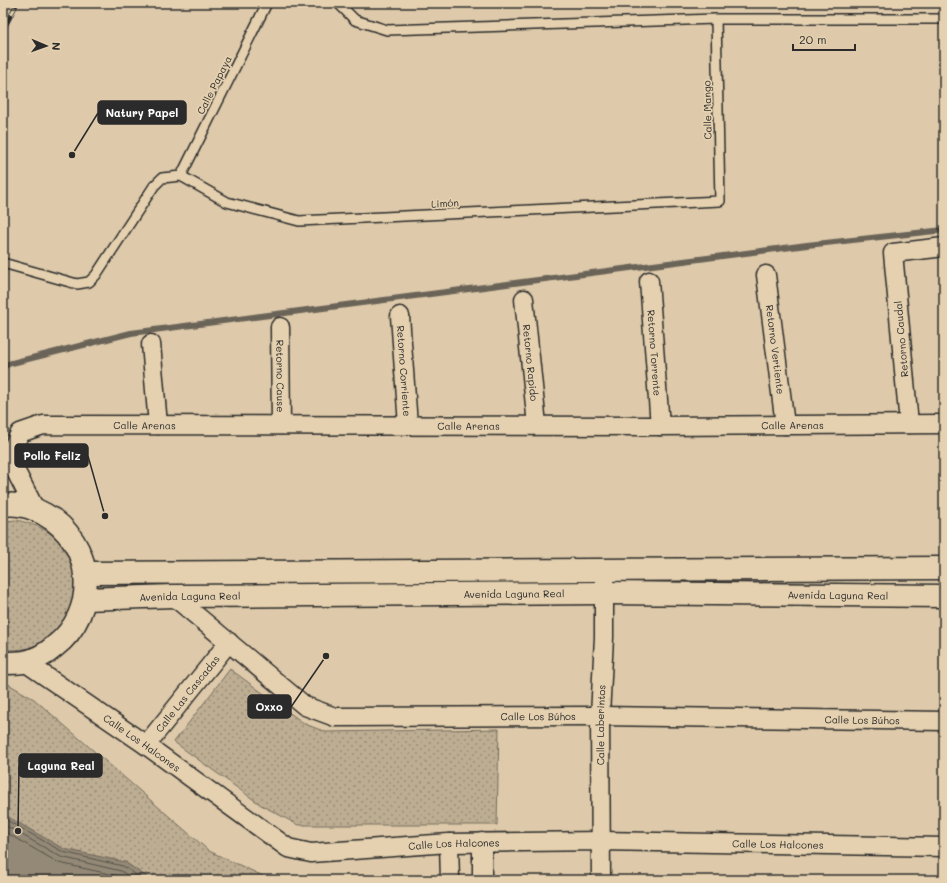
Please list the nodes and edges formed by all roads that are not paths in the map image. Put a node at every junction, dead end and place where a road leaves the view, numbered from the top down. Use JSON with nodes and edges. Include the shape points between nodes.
{"nodes":[{"id":1,"x":267,"y":3,"type":"edge"},
{"id":2,"x":338,"y":3,"type":"edge"},
{"id":3,"x":716,"y":19,"type":"junction"},
{"id":4,"x":944,"y":19,"type":"edge"},
{"id":5,"x":181,"y":176,"type":"junction"},
{"id":6,"x":720,"y":201,"type":"joint"},
{"id":7,"x":944,"y":247,"type":"edge"},
{"id":8,"x":3,"y":263,"type":"edge"},
{"id":9,"x":766,"y":275,"type":"dead end"},
{"id":10,"x":649,"y":281,"type":"dead end"},
{"id":11,"x":524,"y":299,"type":"dead end"},
{"id":12,"x":400,"y":316,"type":"dead end"},
{"id":13,"x":280,"y":327,"type":"dead end"},
{"id":14,"x":151,"y":344,"type":"dead end"},
{"id":15,"x":909,"y":424,"type":"junction"},
{"id":16,"x":944,"y":424,"type":"edge"},
{"id":17,"x":158,"y":425,"type":"junction"},
{"id":18,"x":281,"y":425,"type":"junction"},
{"id":19,"x":408,"y":425,"type":"junction"},
{"id":20,"x":785,"y":425,"type":"junction"},
{"id":21,"x":537,"y":426,"type":"junction"},
{"id":22,"x":660,"y":426,"type":"junction"},
{"id":23,"x":5,"y":462,"type":"edge"},
{"id":24,"x":3,"y":505,"type":"edge"},
{"id":25,"x":35,"y":509,"type":"junction"},
{"id":26,"x":944,"y":568,"type":"edge"},
{"id":27,"x":604,"y":570,"type":"junction"},
{"id":28,"x":86,"y":573,"type":"junction"},
{"id":29,"x":604,"y":593,"type":"junction"},
{"id":30,"x":173,"y":596,"type":"junction"},
{"id":31,"x":944,"y":596,"type":"edge"},
{"id":32,"x":85,"y":599,"type":"junction"},
{"id":33,"x":229,"y":642,"type":"junction"},
{"id":34,"x":25,"y":662,"type":"junction"},
{"id":35,"x":3,"y":663,"type":"edge"},
{"id":36,"x":600,"y":716,"type":"junction"},
{"id":37,"x":944,"y":721,"type":"edge"},
{"id":38,"x":146,"y":744,"type":"junction"},
{"id":39,"x":600,"y":841,"type":"junction"},
{"id":40,"x":482,"y":842,"type":"junction"},
{"id":41,"x":449,"y":843,"type":"junction"},
{"id":42,"x":944,"y":847,"type":"edge"},
{"id":43,"x":450,"y":880,"type":"edge"},
{"id":44,"x":482,"y":880,"type":"edge"},
{"id":45,"x":601,"y":880,"type":"edge"}],
"edges":[{"from":1,"to":5,"type":"lane","name":"Calle Papaya"},
{"from":2,"to":3,"type":"lane","via":[[354,20],[387,30]]},
{"from":3,"to":4,"type":"lane"},
{"from":3,"to":6,"type":"lane","name":"Calle Mango"},
{"from":5,"to":6,"type":"lane","name":"Limón","via":[[227,202],[299,221]]},
{"from":5,"to":8,"type":"lane","via":[[162,178],[154,186],[89,282],[77,284]]},
{"from":7,"to":15,"type":"street","name":"Retorno Caudal","via":[[893,253]]},
{"from":9,"to":20,"type":"street","name":"Retorno Vertiente"},
{"from":10,"to":22,"type":"street","name":"Retorno Torrente"},
{"from":11,"to":21,"type":"street","name":"Retorno Rapido"},
{"from":12,"to":19,"type":"street","name":"Retorno Corriente"},
{"from":13,"to":18,"type":"street","name":"Retorno Cause"},
{"from":14,"to":17,"type":"street"},
{"from":15,"to":16,"type":"street","name":"Calle Arenas"},
{"from":15,"to":20,"type":"street","name":"Calle Arenas"},
{"from":17,"to":18,"type":"street","name":"Calle Arenas"},
{"from":17,"to":23,"type":"street","name":"Calle Arenas","via":[[43,425],[20,433]]},
{"from":18,"to":19,"type":"street","name":"Calle Arenas"},
{"from":19,"to":21,"type":"street","name":"Calle Arenas"},
{"from":20,"to":22,"type":"street","name":"Calle Arenas"},
{"from":21,"to":22,"type":"street","name":"Calle Arenas"},
{"from":23,"to":25,"type":"street","name":"Calle Arenas"},
{"from":24,"to":25,"type":"street"},
{"from":25,"to":28,"type":"street","via":[[54,519],[69,534],[80,552]]},
{"from":26,"to":27,"type":"street"},
{"from":27,"to":28,"type":"street"},
{"from":27,"to":29,"type":"street","name":"Calle Laberintos"},
{"from":28,"to":32,"type":"street"},
{"from":29,"to":30,"type":"street","name":"Avenida Laguna Real"},
{"from":29,"to":31,"type":"street","name":"Avenida Laguna Real"},
{"from":29,"to":36,"type":"street","name":"Calle Laberintos"},
{"from":30,"to":32,"type":"street","name":"Avenida Laguna Real"},
{"from":30,"to":33,"type":"street","name":"Calle Los Búhos"},
{"from":32,"to":34,"type":"street","via":[[77,621],[64,639],[46,653]]},
{"from":33,"to":36,"type":"street","name":"Calle Los Búhos","via":[[305,706],[335,717]]},
{"from":33,"to":38,"type":"street","name":"Calle Las Cascadas"},
{"from":34,"to":35,"type":"street"},
{"from":34,"to":38,"type":"street","name":"Calle Los Halcones"},
{"from":36,"to":37,"type":"street","name":"Calle Los Búhos"},
{"from":36,"to":39,"type":"street","name":"Calle Laberintos"},
{"from":38,"to":41,"type":"street","name":"Calle Los Halcones","via":[[288,848],[311,854]]},
{"from":39,"to":40,"type":"street","name":"Calle Los Halcones"},
{"from":39,"to":42,"type":"street","name":"Calle Los Halcones"},
{"from":39,"to":45,"type":"street","name":"Calle Laberintos"},
{"from":40,"to":41,"type":"street","name":"Calle Los Halcones"},
{"from":40,"to":44,"type":"street"},
{"from":41,"to":43,"type":"street"}]}
